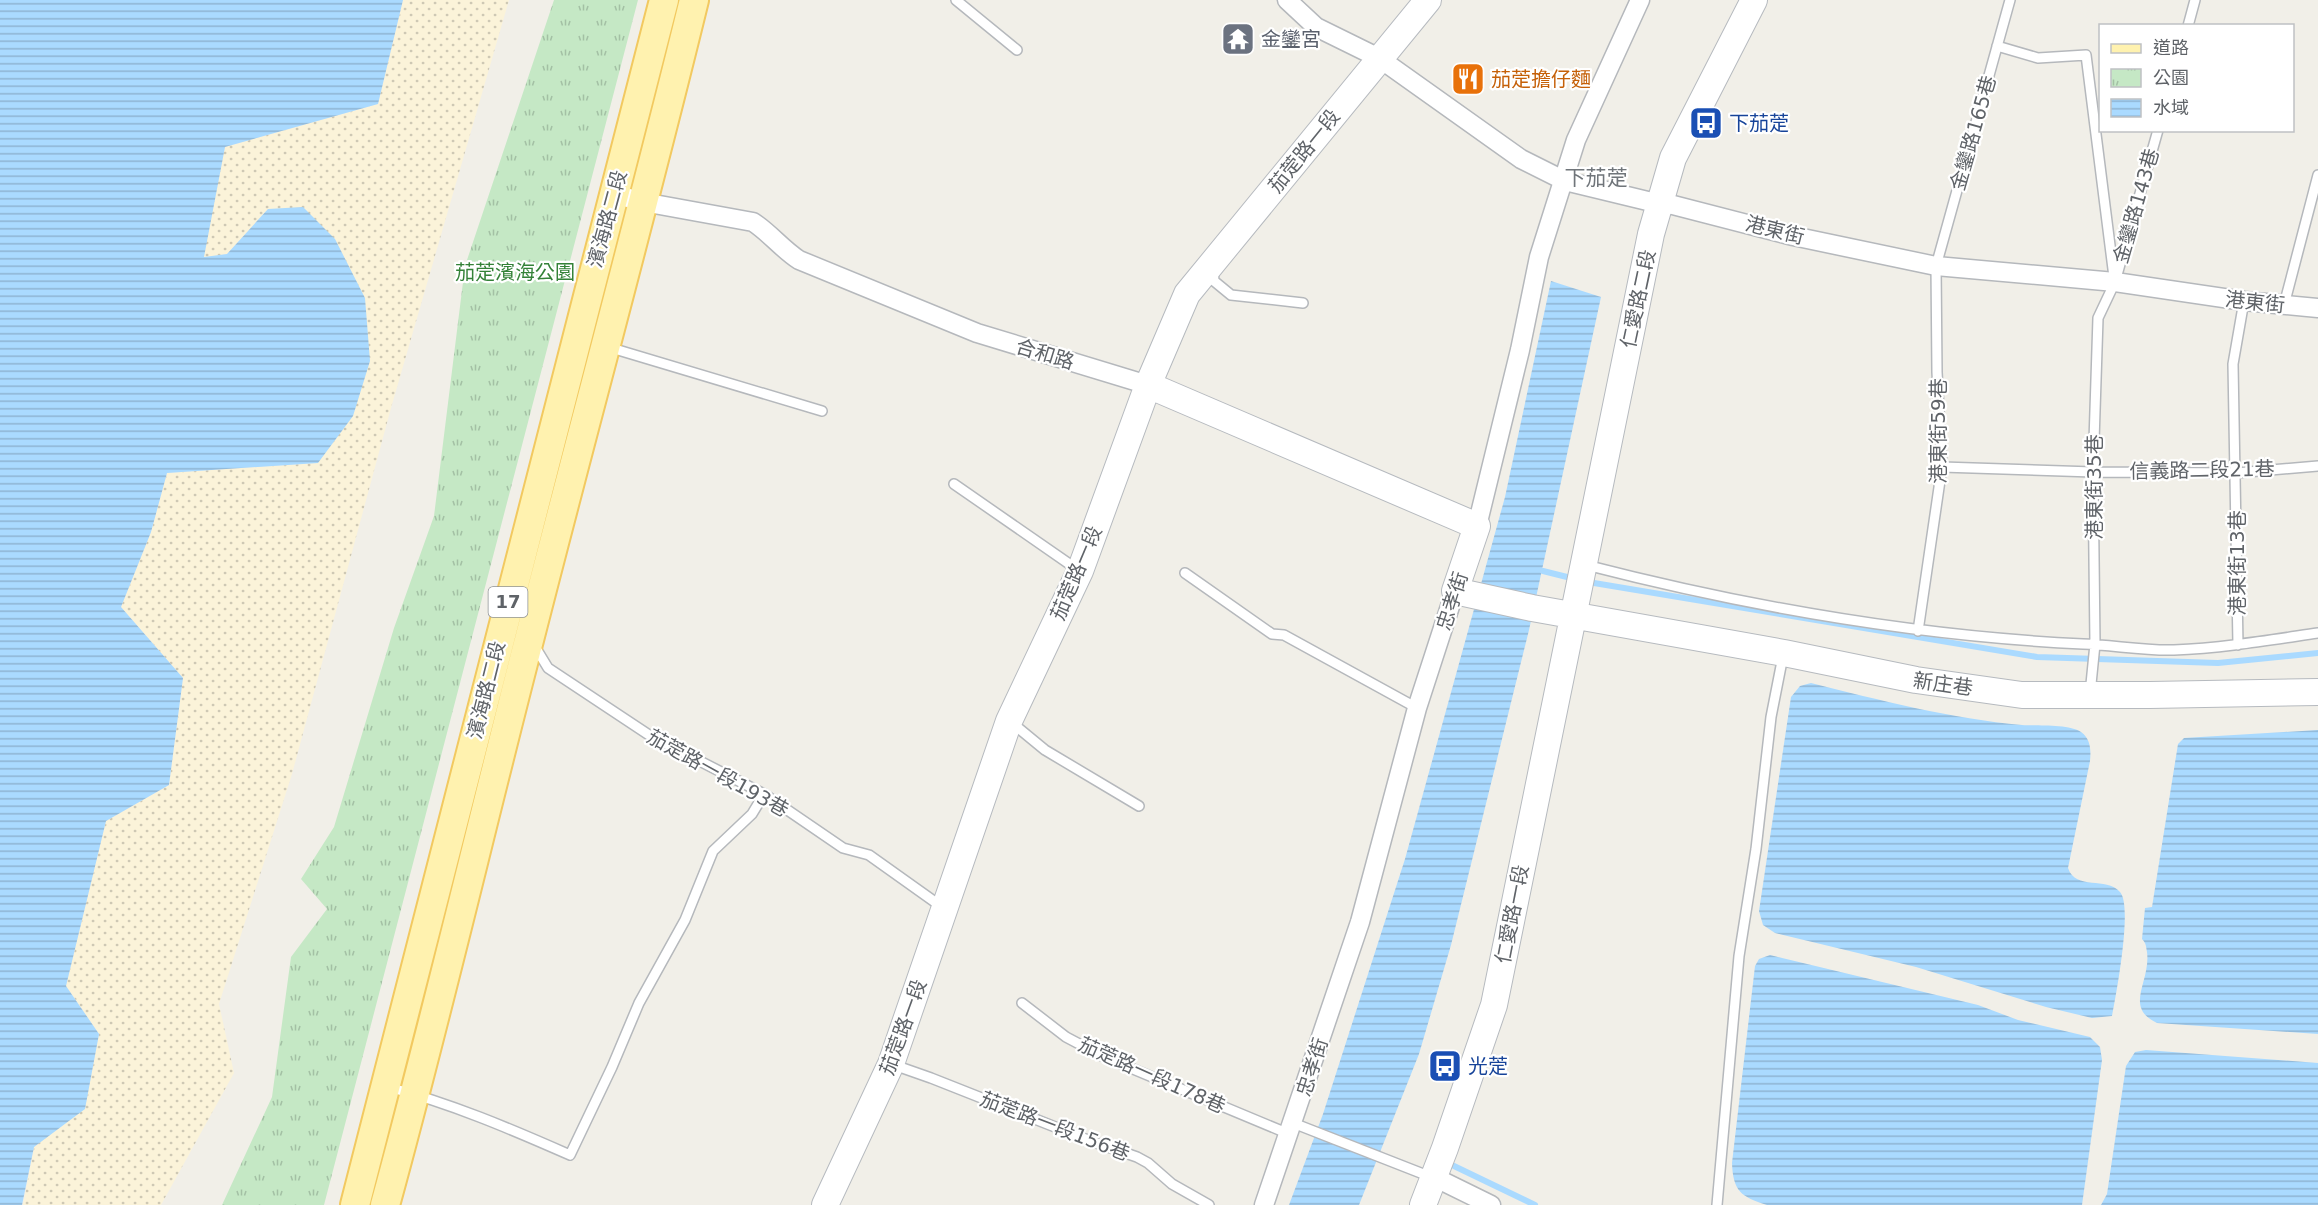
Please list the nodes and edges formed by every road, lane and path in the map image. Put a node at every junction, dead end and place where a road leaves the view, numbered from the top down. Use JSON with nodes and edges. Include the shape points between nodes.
{"nodes":[{"id":1,"x":664,"y":0,"type":"edge"},
{"id":2,"x":694,"y":0,"type":"edge"},
{"id":3,"x":956,"y":0,"type":"edge"},
{"id":4,"x":1287,"y":0,"type":"edge"},
{"id":5,"x":1428,"y":0,"type":"edge"},
{"id":6,"x":1640,"y":0,"type":"edge"},
{"id":7,"x":1754,"y":0,"type":"edge"},
{"id":8,"x":2010,"y":0,"type":"edge"},
{"id":9,"x":2195,"y":0,"type":"edge"},
{"id":10,"x":2189,"y":24,"type":"edge"},
{"id":11,"x":1997,"y":46,"type":"junction"},
{"id":12,"x":1017,"y":50,"type":"dead end"},
{"id":13,"x":1379,"y":58,"type":"junction"},
{"id":14,"x":2157,"y":132,"type":"edge"},
{"id":15,"x":2318,"y":176,"type":"edge"},
{"id":16,"x":1564,"y":181,"type":"junction"},
{"id":17,"x":614,"y":194,"type":"junction"},
{"id":18,"x":643,"y":202,"type":"junction"},
{"id":19,"x":1660,"y":204,"type":"junction"},
{"id":20,"x":1213,"y":263,"type":"junction"},
{"id":21,"x":1936,"y":266,"type":"junction"},
{"id":22,"x":2115,"y":282,"type":"junction"},
{"id":23,"x":2244,"y":302,"type":"junction"},
{"id":24,"x":1304,"y":303,"type":"dead end"},
{"id":25,"x":2284,"y":305,"type":"junction"},
{"id":26,"x":2318,"y":308,"type":"edge"},
{"id":27,"x":605,"y":346,"type":"junction"},
{"id":28,"x":1148,"y":385,"type":"junction"},
{"id":29,"x":822,"y":411,"type":"dead end"},
{"id":30,"x":2318,"y":466,"type":"edge"},
{"id":31,"x":1942,"y":467,"type":"junction"},
{"id":32,"x":2093,"y":472,"type":"junction"},
{"id":33,"x":2236,"y":473,"type":"junction"},
{"id":34,"x":954,"y":484,"type":"dead end"},
{"id":35,"x":1477,"y":526,"type":"junction"},
{"id":36,"x":1080,"y":571,"type":"junction"},
{"id":37,"x":1185,"y":573,"type":"dead end"},
{"id":38,"x":1579,"y":587,"type":"junction"},
{"id":39,"x":1464,"y":593,"type":"junction"},
{"id":40,"x":1918,"y":631,"type":"junction"},
{"id":41,"x":515,"y":633,"type":"junction"},
{"id":42,"x":2318,"y":633,"type":"edge"},
{"id":43,"x":2094,"y":644,"type":"junction"},
{"id":44,"x":2238,"y":645,"type":"junction"},
{"id":45,"x":1784,"y":653,"type":"junction"},
{"id":46,"x":2318,"y":692,"type":"edge"},
{"id":47,"x":2090,"y":695,"type":"junction"},
{"id":48,"x":1417,"y":708,"type":"junction"},
{"id":49,"x":1009,"y":721,"type":"junction"},
{"id":50,"x":764,"y":794,"type":"junction"},
{"id":51,"x":1139,"y":806,"type":"dead end"},
{"id":52,"x":945,"y":909,"type":"junction"},
{"id":53,"x":1022,"y":1003,"type":"dead end"},
{"id":54,"x":891,"y":1064,"type":"junction"},
{"id":55,"x":385,"y":1086,"type":"junction"},
{"id":56,"x":415,"y":1094,"type":"junction"},
{"id":57,"x":1297,"y":1129,"type":"junction"},
{"id":58,"x":1434,"y":1177,"type":"junction"},
{"id":59,"x":355,"y":1205,"type":"edge"},
{"id":60,"x":385,"y":1205,"type":"edge"},
{"id":61,"x":825,"y":1205,"type":"edge"},
{"id":62,"x":1209,"y":1205,"type":"edge"},
{"id":63,"x":1264,"y":1205,"type":"edge"},
{"id":64,"x":1423,"y":1205,"type":"edge"},
{"id":65,"x":1491,"y":1205,"type":"edge"},
{"id":66,"x":1717,"y":1205,"type":"edge"}],
"edges":[{"from":1,"to":17,"type":"main road","name":"濱海路二段","number":"17"},
{"from":2,"to":18,"type":"main road","name":"濱海路二段","number":"17"},
{"from":3,"to":12,"type":"lane"},
{"from":4,"to":13,"type":"street","name":"港東街","via":[[1316,27]]},
{"from":5,"to":13,"type":"street","name":"茄萣路一段"},
{"from":6,"to":16,"type":"street","name":"忠孝街","via":[[1576,140]]},
{"from":7,"to":19,"type":"street","name":"仁愛路二段","via":[[1673,158]]},
{"from":8,"to":11,"type":"lane","name":"金鑾路165巷"},
{"from":9,"to":10,"type":"lane"},
{"from":11,"to":21,"type":"lane","name":"金鑾路165巷"},
{"from":11,"to":22,"type":"lane","via":[[2038,58],[2086,55]]},
{"from":13,"to":16,"type":"street","name":"港東街","via":[[1521,159]]},
{"from":13,"to":20,"type":"street","name":"茄萣路一段"},
{"from":14,"to":22,"type":"lane","name":"金鑾路143巷"},
{"from":15,"to":25,"type":"lane"},
{"from":16,"to":19,"type":"street","name":"港東街"},
{"from":16,"to":35,"type":"street","name":"忠孝街","via":[[1539,256]]},
{"from":17,"to":18,"type":"street","name":"合和路"},
{"from":17,"to":41,"type":"main road","name":"濱海路二段","number":"17"},
{"from":18,"to":27,"type":"main road","name":"濱海路二段","number":"17"},
{"from":18,"to":28,"type":"street","name":"合和路","via":[[753,222],[785,251],[821,269],[977,333]]},
{"from":19,"to":21,"type":"street","name":"港東街"},
{"from":19,"to":38,"type":"street","name":"仁愛路二段"},
{"from":20,"to":24,"type":"lane","via":[[1214,281],[1231,295]]},
{"from":20,"to":28,"type":"street","name":"茄萣路一段","via":[[1187,294]]},
{"from":21,"to":22,"type":"street","name":"港東街"},
{"from":21,"to":31,"type":"lane","name":"港東街59巷"},
{"from":22,"to":23,"type":"street","name":"港東街"},
{"from":22,"to":32,"type":"lane","name":"港東街35巷","via":[[2098,318]]},
{"from":23,"to":25,"type":"street","name":"港東街"},
{"from":23,"to":33,"type":"lane","name":"港東街13巷","via":[[2234,364]]},
{"from":25,"to":26,"type":"street","name":"港東街"},
{"from":27,"to":29,"type":"lane"},
{"from":27,"to":41,"type":"main road","name":"濱海路二段","number":"17"},
{"from":28,"to":35,"type":"street","name":"合和路"},
{"from":28,"to":36,"type":"street","name":"茄萣路一段"},
{"from":30,"to":33,"type":"lane","name":"信義路二段21巷"},
{"from":31,"to":32,"type":"lane","name":"信義路二段21巷"},
{"from":31,"to":40,"type":"lane","name":"港東街59巷"},
{"from":32,"to":33,"type":"lane","name":"信義路二段21巷"},
{"from":32,"to":43,"type":"lane","name":"港東街35巷"},
{"from":33,"to":44,"type":"lane","name":"港東街13巷"},
{"from":34,"to":36,"type":"lane"},
{"from":35,"to":39,"type":"street","name":"忠孝街"},
{"from":36,"to":49,"type":"street","name":"茄萣路一段"},
{"from":37,"to":48,"type":"lane","via":[[1272,634],[1284,636]]},
{"from":38,"to":39,"type":"street","name":"新庄巷","via":[[1532,608]]},
{"from":38,"to":40,"type":"lane","via":[[1679,589]]},
{"from":38,"to":45,"type":"street","name":"新庄巷"},
{"from":38,"to":58,"type":"street","name":"仁愛路一段","via":[[1494,1005]]},
{"from":39,"to":48,"type":"street","name":"忠孝街"},
{"from":40,"to":43,"type":"lane"},
{"from":41,"to":50,"type":"lane","name":"茄萣路一段193巷","via":[[548,668],[649,735]]},
{"from":41,"to":55,"type":"main road","name":"濱海路二段","number":"17"},
{"from":41,"to":56,"type":"main road","name":"濱海路二段","number":"17"},
{"from":42,"to":44,"type":"lane"},
{"from":43,"to":44,"type":"lane","via":[[2172,650]]},
{"from":43,"to":47,"type":"lane","name":"港東街35巷"},
{"from":45,"to":47,"type":"street","name":"新庄巷","via":[[1916,681],[2022,695]]},
{"from":45,"to":66,"type":"lane","via":[[1771,717],[1739,956]]},
{"from":46,"to":47,"type":"street","name":"新庄巷"},
{"from":48,"to":57,"type":"street","name":"忠孝街","via":[[1360,922]]},
{"from":49,"to":51,"type":"lane","via":[[1045,750]]},
{"from":49,"to":52,"type":"street","name":"茄萣路一段"},
{"from":50,"to":52,"type":"lane","name":"茄萣路一段193巷","via":[[843,848],[868,855]]},
{"from":50,"to":56,"type":"lane","via":[[752,814],[713,851],[685,920],[639,1003],[570,1155]]},
{"from":52,"to":54,"type":"street","name":"茄萣路一段"},
{"from":53,"to":57,"type":"lane","name":"茄萣路一段178巷","via":[[1066,1037],[1102,1056]]},
{"from":54,"to":61,"type":"street","name":"茄萣路一段"},
{"from":54,"to":62,"type":"lane","name":"茄萣路一段156巷","via":[[1137,1157],[1172,1184]]},
{"from":55,"to":56,"type":"lane"},
{"from":55,"to":59,"type":"main road","name":"濱海路二段","number":"17"},
{"from":56,"to":60,"type":"main road","name":"濱海路二段","number":"17"},
{"from":57,"to":58,"type":"lane","name":"茄萣路一段178巷"},
{"from":57,"to":63,"type":"street","name":"忠孝街"},
{"from":58,"to":64,"type":"street","name":"仁愛路一段"},
{"from":58,"to":65,"type":"street"}]}
